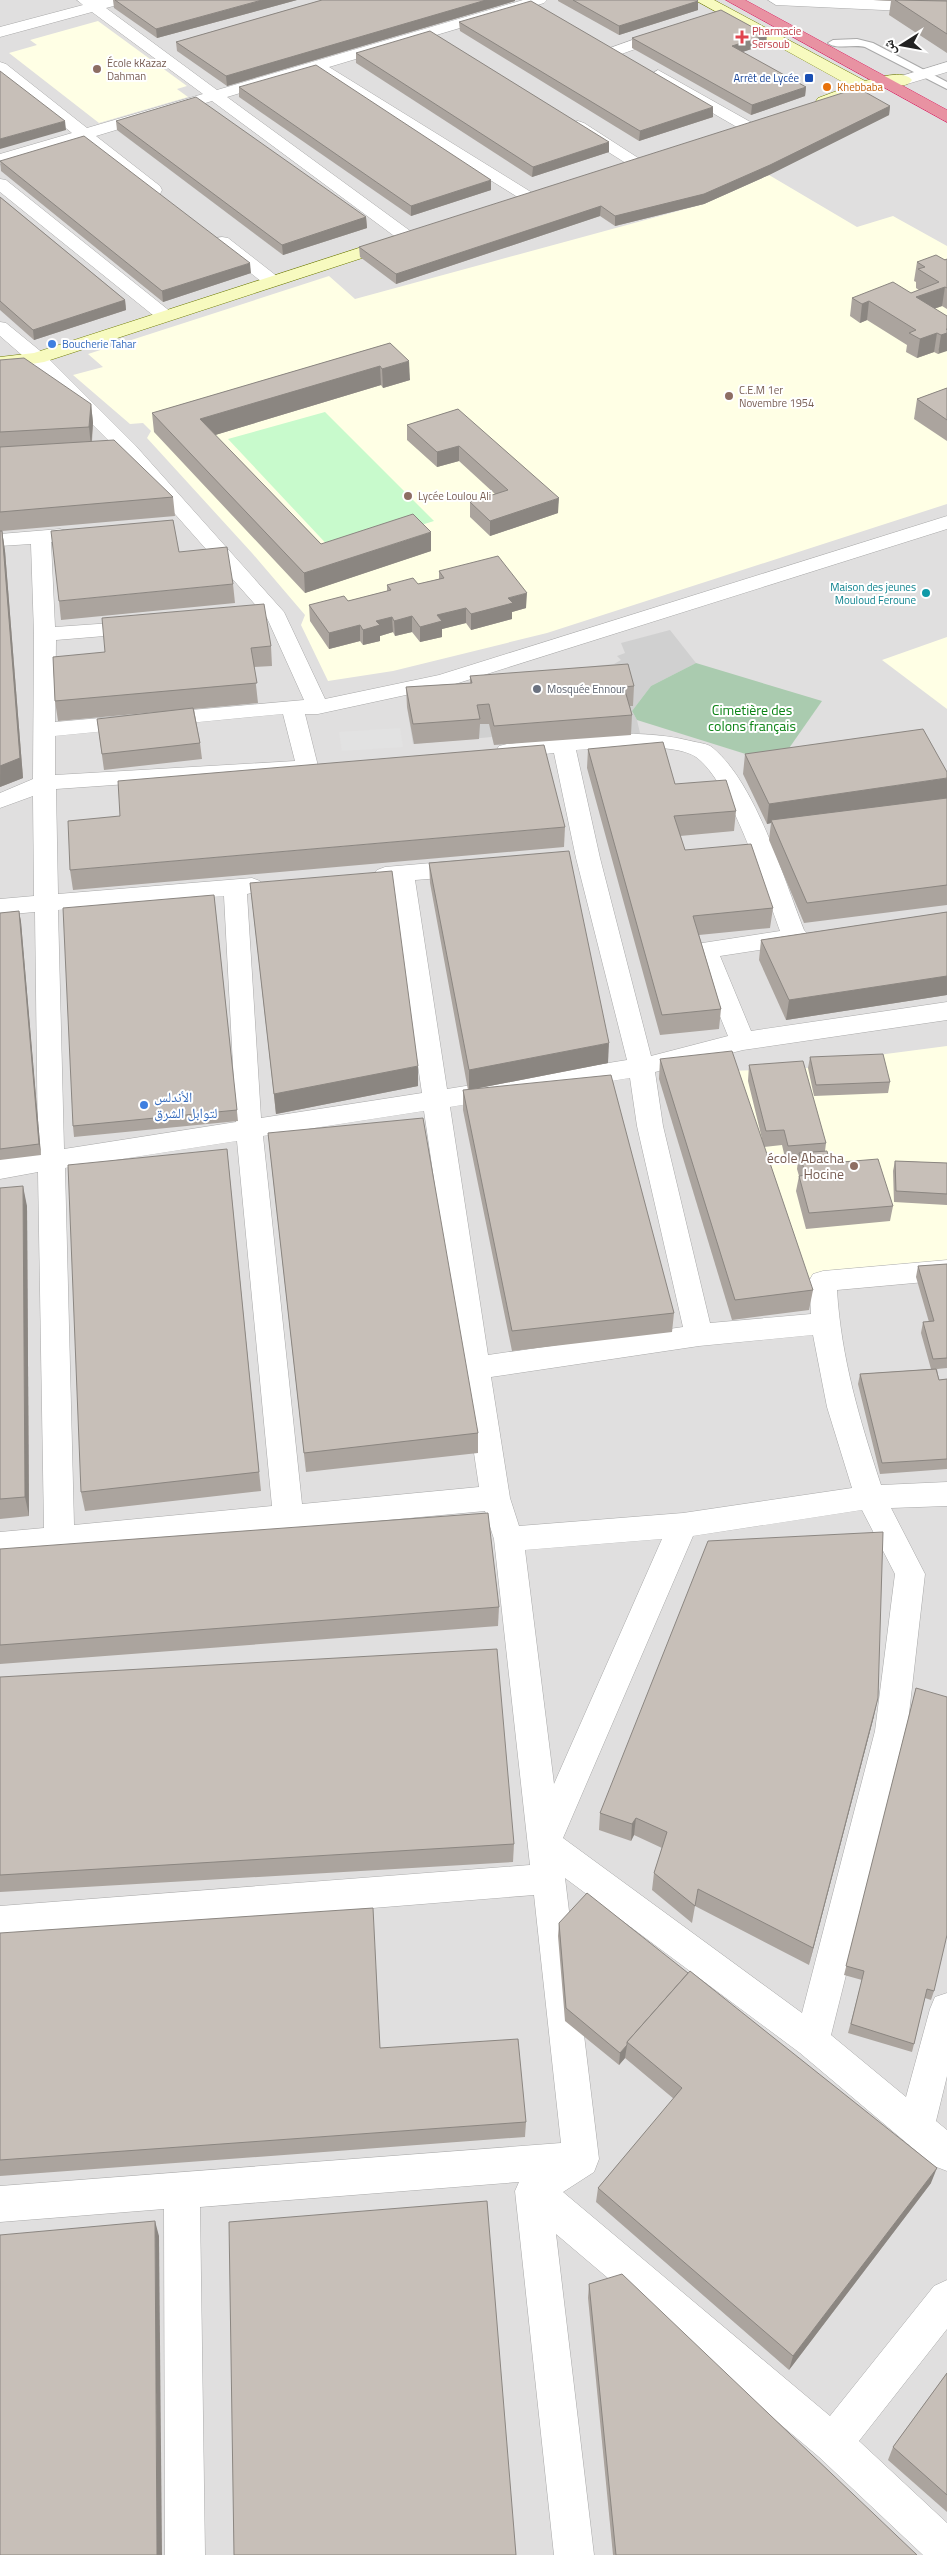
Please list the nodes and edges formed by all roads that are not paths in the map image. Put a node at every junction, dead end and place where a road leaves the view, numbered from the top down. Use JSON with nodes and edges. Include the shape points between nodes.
{"nodes":[{"id":1,"x":120,"y":0,"type":"edge"},
{"id":2,"x":703,"y":0,"type":"edge"},
{"id":3,"x":755,"y":0,"type":"edge"},
{"id":4,"x":776,"y":0,"type":"edge"},
{"id":5,"x":90,"y":3,"type":"edge"},
{"id":6,"x":536,"y":4,"type":"edge"},
{"id":7,"x":730,"y":6,"type":"edge"},
{"id":8,"x":947,"y":8,"type":"edge"},
{"id":9,"x":708,"y":19,"type":"edge"},
{"id":10,"x":680,"y":28,"type":"edge"},
{"id":11,"x":0,"y":32,"type":"edge"},
{"id":12,"x":428,"y":33,"type":"junction"},
{"id":13,"x":599,"y":41,"type":"edge"},
{"id":14,"x":444,"y":43,"type":"edge"},
{"id":15,"x":833,"y":43,"type":"junction"},
{"id":16,"x":171,"y":44,"type":"dead end"},
{"id":17,"x":152,"y":49,"type":"junction"},
{"id":18,"x":616,"y":51,"type":"junction"},
{"id":19,"x":317,"y":66,"type":"junction"},
{"id":20,"x":0,"y":67,"type":"edge"},
{"id":21,"x":947,"y":67,"type":"edge"},
{"id":22,"x":924,"y":73,"type":"junction"},
{"id":23,"x":904,"y":80,"type":"junction"},
{"id":24,"x":881,"y":81,"type":"junction"},
{"id":25,"x":947,"y":86,"type":"edge"},
{"id":26,"x":863,"y":88,"type":"junction"},
{"id":27,"x":215,"y":96,"type":"junction"},
{"id":28,"x":947,"y":104,"type":"edge"},
{"id":29,"x":810,"y":106,"type":"edge"},
{"id":30,"x":562,"y":116,"type":"edge"},
{"id":31,"x":947,"y":117,"type":"edge"},
{"id":32,"x":766,"y":121,"type":"edge"},
{"id":33,"x":748,"y":127,"type":"junction"},
{"id":34,"x":730,"y":133,"type":"edge"},
{"id":35,"x":83,"y":135,"type":"junction"},
{"id":36,"x":656,"y":157,"type":"edge"},
{"id":37,"x":0,"y":159,"type":"edge"},
{"id":38,"x":638,"y":163,"type":"junction"},
{"id":39,"x":620,"y":168,"type":"edge"},
{"id":40,"x":0,"y":184,"type":"edge"},
{"id":41,"x":548,"y":192,"type":"edge"},
{"id":42,"x":530,"y":198,"type":"junction"},
{"id":43,"x":170,"y":202,"type":"edge"},
{"id":44,"x":511,"y":204,"type":"edge"},
{"id":45,"x":426,"y":231,"type":"edge"},
{"id":46,"x":209,"y":232,"type":"edge"},
{"id":47,"x":407,"y":237,"type":"junction"},
{"id":48,"x":272,"y":281,"type":"junction"},
{"id":49,"x":165,"y":316,"type":"junction"},
{"id":50,"x":0,"y":327,"type":"edge"},
{"id":51,"x":37,"y":358,"type":"junction"},
{"id":52,"x":0,"y":363,"type":"edge"},
{"id":53,"x":128,"y":449,"type":"junction"},
{"id":54,"x":98,"y":451,"type":"edge"},
{"id":55,"x":947,"y":522,"type":"edge"},
{"id":56,"x":196,"y":524,"type":"junction"},
{"id":57,"x":167,"y":527,"type":"edge"},
{"id":58,"x":80,"y":534,"type":"edge"},
{"id":59,"x":41,"y":536,"type":"junction"},
{"id":60,"x":0,"y":540,"type":"edge"},
{"id":61,"x":277,"y":616,"type":"junction"},
{"id":62,"x":248,"y":619,"type":"edge"},
{"id":63,"x":161,"y":625,"type":"edge"},
{"id":64,"x":45,"y":634,"type":"junction"},
{"id":65,"x":292,"y":706,"type":"junction"},
{"id":66,"x":318,"y":707,"type":"junction"},
{"id":67,"x":46,"y":730,"type":"junction"},
{"id":68,"x":564,"y":746,"type":"junction"},
{"id":69,"x":485,"y":752,"type":"edge"},
{"id":70,"x":44,"y":783,"type":"junction"},
{"id":71,"x":0,"y":801,"type":"edge"},
{"id":72,"x":490,"y":866,"type":"edge"},
{"id":73,"x":402,"y":874,"type":"junction"},
{"id":74,"x":363,"y":877,"type":"edge"},
{"id":75,"x":275,"y":884,"type":"edge"},
{"id":76,"x":235,"y":888,"type":"junction"},
{"id":77,"x":48,"y":903,"type":"junction"},
{"id":78,"x":0,"y":907,"type":"edge"},
{"id":79,"x":823,"y":932,"type":"edge"},
{"id":80,"x":794,"y":936,"type":"junction"},
{"id":81,"x":947,"y":1011,"type":"edge"},
{"id":82,"x":743,"y":1041,"type":"junction"},
{"id":83,"x":641,"y":1067,"type":"junction"},
{"id":84,"x":436,"y":1099,"type":"junction"},
{"id":85,"x":250,"y":1129,"type":"junction"},
{"id":86,"x":52,"y":1159,"type":"junction"},
{"id":87,"x":0,"y":1169,"type":"edge"},
{"id":88,"x":947,"y":1270,"type":"edge"},
{"id":89,"x":825,"y":1323,"type":"junction"},
{"id":90,"x":699,"y":1335,"type":"junction"},
{"id":91,"x":476,"y":1368,"type":"junction"},
{"id":92,"x":947,"y":1494,"type":"edge"},
{"id":93,"x":870,"y":1497,"type":"junction"},
{"id":94,"x":495,"y":1498,"type":"junction"},
{"id":95,"x":288,"y":1517,"type":"junction"},
{"id":96,"x":683,"y":1525,"type":"junction"},
{"id":97,"x":59,"y":1538,"type":"junction"},
{"id":98,"x":509,"y":1539,"type":"junction"},
{"id":99,"x":0,"y":1544,"type":"edge"},
{"id":100,"x":544,"y":1842,"type":"junction"},
{"id":101,"x":549,"y":1879,"type":"junction"},
{"id":102,"x":0,"y":1922,"type":"edge"},
{"id":103,"x":947,"y":2009,"type":"edge"},
{"id":104,"x":812,"y":2041,"type":"junction"},
{"id":105,"x":916,"y":2127,"type":"junction"},
{"id":106,"x":947,"y":2153,"type":"edge"},
{"id":107,"x":581,"y":2159,"type":"junction"},
{"id":108,"x":182,"y":2189,"type":"junction"},
{"id":109,"x":533,"y":2191,"type":"junction"},
{"id":110,"x":0,"y":2204,"type":"edge"},
{"id":111,"x":947,"y":2299,"type":"edge"},
{"id":112,"x":833,"y":2443,"type":"junction"},
{"id":113,"x":947,"y":2550,"type":"edge"},
{"id":114,"x":184,"y":2555,"type":"edge"},
{"id":115,"x":574,"y":2555,"type":"edge"}],
"edges":[{"from":1,"to":5,"type":"street"},
{"from":2,"to":7,"type":"street"},
{"from":3,"to":15,"type":"highway"},
{"from":4,"to":8,"type":"street"},
{"from":5,"to":11,"type":"street"},
{"from":5,"to":17,"type":"street"},
{"from":6,"to":12,"type":"street"},
{"from":7,"to":9,"type":"street"},
{"from":7,"to":24,"type":"highway"},
{"from":7,"to":26,"type":"street"},
{"from":10,"to":18,"type":"street"},
{"from":12,"to":14,"type":"street"},
{"from":12,"to":19,"type":"street"},
{"from":13,"to":18,"type":"street"},
{"from":15,"to":22,"type":"lane","via":[[864,43]]},
{"from":15,"to":23,"type":"highway"},
{"from":16,"to":17,"type":"street"},
{"from":17,"to":27,"type":"street"},
{"from":18,"to":33,"type":"street"},
{"from":19,"to":27,"type":"street"},
{"from":19,"to":42,"type":"street"},
{"from":20,"to":35,"type":"street"},
{"from":21,"to":22,"type":"street"},
{"from":22,"to":23,"type":"street"},
{"from":22,"to":25,"type":"lane"},
{"from":23,"to":24,"type":"street"},
{"from":23,"to":28,"type":"highway"},
{"from":24,"to":26,"type":"street"},
{"from":24,"to":31,"type":"highway"},
{"from":26,"to":29,"type":"street"},
{"from":27,"to":35,"type":"street"},
{"from":27,"to":47,"type":"street"},
{"from":30,"to":38,"type":"street"},
{"from":32,"to":33,"type":"street"},
{"from":33,"to":34,"type":"street"},
{"from":35,"to":37,"type":"street"},
{"from":35,"to":43,"type":"street"},
{"from":36,"to":38,"type":"street"},
{"from":38,"to":39,"type":"street"},
{"from":40,"to":49,"type":"street"},
{"from":41,"to":42,"type":"street"},
{"from":42,"to":44,"type":"street"},
{"from":45,"to":47,"type":"street"},
{"from":46,"to":48,"type":"street"},
{"from":47,"to":48,"type":"street"},
{"from":48,"to":49,"type":"street"},
{"from":49,"to":51,"type":"street"},
{"from":50,"to":51,"type":"street"},
{"from":51,"to":52,"type":"street"},
{"from":51,"to":53,"type":"street"},
{"from":53,"to":54,"type":"street"},
{"from":53,"to":56,"type":"street"},
{"from":55,"to":66,"type":"street","via":[[444,680]]},
{"from":56,"to":57,"type":"street"},
{"from":56,"to":61,"type":"street"},
{"from":58,"to":59,"type":"street"},
{"from":59,"to":60,"type":"street"},
{"from":59,"to":64,"type":"street"},
{"from":61,"to":62,"type":"street"},
{"from":61,"to":66,"type":"street"},
{"from":63,"to":64,"type":"street"},
{"from":64,"to":67,"type":"street"},
{"from":65,"to":66,"type":"street"},
{"from":65,"to":67,"type":"street"},
{"from":65,"to":70,"type":"street","via":[[317,765]]},
{"from":67,"to":70,"type":"street"},
{"from":68,"to":69,"type":"street"},
{"from":68,"to":80,"type":"street","via":[[636,739],[669,742],[704,752],[763,832]]},
{"from":68,"to":83,"type":"street","via":[[578,859]]},
{"from":70,"to":71,"type":"street"},
{"from":70,"to":77,"type":"street"},
{"from":72,"to":73,"type":"street"},
{"from":73,"to":74,"type":"street"},
{"from":73,"to":84,"type":"street"},
{"from":75,"to":76,"type":"street"},
{"from":76,"to":77,"type":"street"},
{"from":76,"to":85,"type":"street"},
{"from":77,"to":78,"type":"street"},
{"from":77,"to":86,"type":"street"},
{"from":79,"to":80,"type":"street"},
{"from":80,"to":82,"type":"street","via":[[705,950]]},
{"from":81,"to":82,"type":"street"},
{"from":82,"to":83,"type":"street"},
{"from":83,"to":84,"type":"street"},
{"from":83,"to":90,"type":"street","via":[[650,1126]]},
{"from":84,"to":85,"type":"street"},
{"from":84,"to":91,"type":"street"},
{"from":85,"to":86,"type":"street"},
{"from":85,"to":95,"type":"street"},
{"from":86,"to":87,"type":"street"},
{"from":86,"to":97,"type":"street"},
{"from":88,"to":89,"type":"street","via":[[823,1281]]},
{"from":89,"to":90,"type":"street"},
{"from":89,"to":93,"type":"street","via":[[841,1407]]},
{"from":90,"to":91,"type":"street"},
{"from":91,"to":94,"type":"street"},
{"from":92,"to":93,"type":"street"},
{"from":93,"to":96,"type":"street"},
{"from":93,"to":104,"type":"street","via":[[910,1574],[890,1731]]},
{"from":94,"to":95,"type":"street"},
{"from":94,"to":98,"type":"street"},
{"from":95,"to":97,"type":"street"},
{"from":96,"to":98,"type":"street"},
{"from":96,"to":100,"type":"street"},
{"from":97,"to":99,"type":"street"},
{"from":98,"to":100,"type":"street","via":[[507,1650]]},
{"from":100,"to":101,"type":"street"},
{"from":100,"to":104,"type":"street"},
{"from":101,"to":102,"type":"street"},
{"from":101,"to":107,"type":"street"},
{"from":103,"to":105,"type":"street"},
{"from":104,"to":105,"type":"street"},
{"from":105,"to":106,"type":"street"},
{"from":107,"to":108,"type":"street"},
{"from":107,"to":109,"type":"street"},
{"from":108,"to":110,"type":"street"},
{"from":108,"to":114,"type":"street"},
{"from":109,"to":112,"type":"street"},
{"from":109,"to":115,"type":"street"},
{"from":111,"to":112,"type":"street"},
{"from":112,"to":113,"type":"street"}]}
